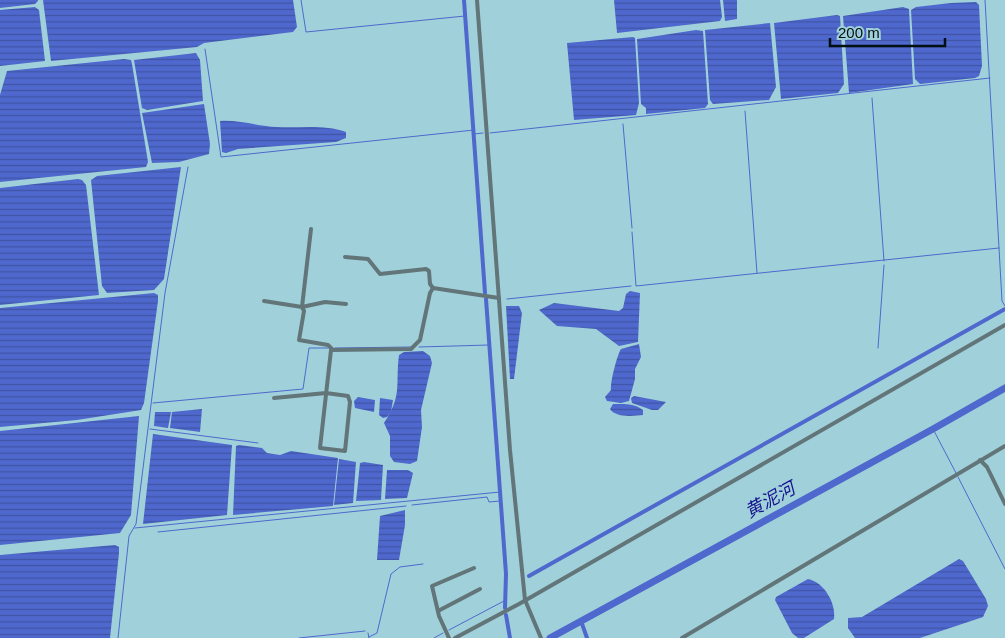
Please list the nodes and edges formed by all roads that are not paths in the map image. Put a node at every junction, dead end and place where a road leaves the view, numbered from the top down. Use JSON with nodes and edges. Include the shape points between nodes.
{"nodes":[{"id":1,"x":477,"y":0,"type":"edge"},
{"id":2,"x":312,"y":229,"type":"dead end"},
{"id":3,"x":345,"y":257,"type":"dead end"},
{"id":4,"x":433,"y":288,"type":"junction"},
{"id":5,"x":499,"y":298,"type":"junction"},
{"id":6,"x":264,"y":301,"type":"dead end"},
{"id":7,"x":346,"y":304,"type":"dead end"},
{"id":8,"x":302,"y":307,"type":"junction"},
{"id":9,"x":1005,"y":325,"type":"edge"},
{"id":10,"x":333,"y":350,"type":"junction"},
{"id":11,"x":326,"y":393,"type":"junction"},
{"id":12,"x":274,"y":398,"type":"dead end"},
{"id":13,"x":1005,"y":446,"type":"edge"},
{"id":14,"x":980,"y":460,"type":"junction"},
{"id":15,"x":1005,"y":504,"type":"edge"},
{"id":16,"x":474,"y":568,"type":"dead end"},
{"id":17,"x":480,"y":590,"type":"dead end"},
{"id":18,"x":524,"y":600,"type":"junction"},
{"id":19,"x":438,"y":611,"type":"junction"},
{"id":20,"x":449,"y":638,"type":"edge"},
{"id":21,"x":455,"y":638,"type":"edge"},
{"id":22,"x":541,"y":638,"type":"edge"},
{"id":23,"x":682,"y":638,"type":"edge"}],
"edges":[{"from":1,"to":5,"type":"street"},
{"from":2,"to":8,"type":"street"},
{"from":3,"to":4,"type":"street","via":[[368,259],[380,274],[426,269]]},
{"from":4,"to":5,"type":"street"},
{"from":4,"to":10,"type":"street","via":[[420,340],[411,349]]},
{"from":5,"to":18,"type":"street"},
{"from":6,"to":8,"type":"street"},
{"from":7,"to":8,"type":"street","via":[[325,302]]},
{"from":8,"to":10,"type":"street","via":[[299,340],[328,344]]},
{"from":9,"to":18,"type":"street"},
{"from":10,"to":11,"type":"street"},
{"from":11,"to":11,"type":"street","via":[[320,448],[345,451],[350,399]]},
{"from":11,"to":12,"type":"street"},
{"from":13,"to":14,"type":"street"},
{"from":14,"to":15,"type":"street"},
{"from":14,"to":23,"type":"street"},
{"from":16,"to":19,"type":"street","via":[[432,586]]},
{"from":17,"to":19,"type":"street"},
{"from":18,"to":21,"type":"street"},
{"from":18,"to":22,"type":"street"},
{"from":19,"to":20,"type":"street"}]}
